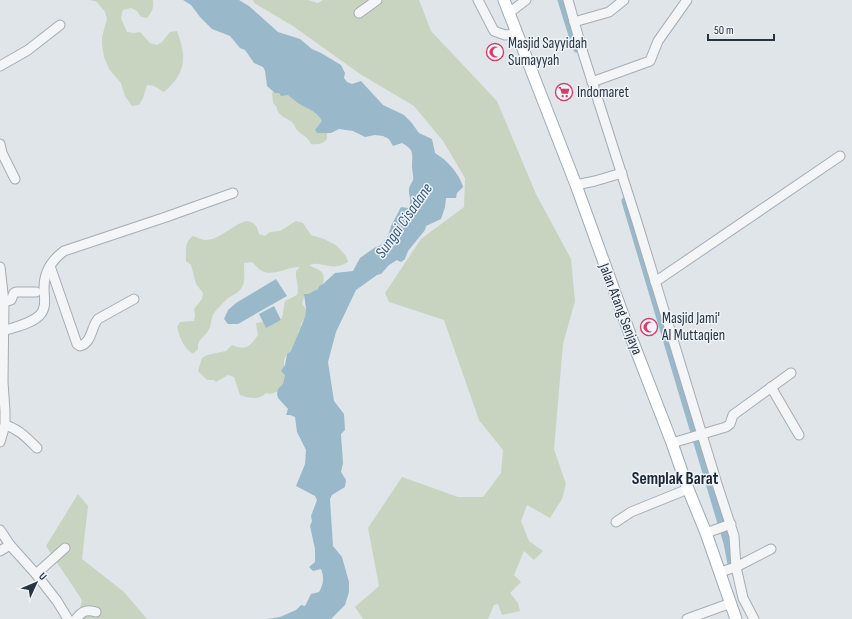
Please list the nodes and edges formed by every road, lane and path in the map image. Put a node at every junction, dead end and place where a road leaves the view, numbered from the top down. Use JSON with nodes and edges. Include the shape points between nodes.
{"nodes":[{"id":1,"x":377,"y":0,"type":"edge"},
{"id":2,"x":478,"y":0,"type":"edge"},
{"id":3,"x":504,"y":0,"type":"edge"},
{"id":4,"x":526,"y":0,"type":"edge"},
{"id":5,"x":568,"y":0,"type":"edge"},
{"id":6,"x":624,"y":0,"type":"edge"},
{"id":7,"x":687,"y":0,"type":"edge"},
{"id":8,"x":359,"y":12,"type":"dead end"},
{"id":9,"x":509,"y":13,"type":"junction"},
{"id":10,"x":574,"y":22,"type":"junction"},
{"id":11,"x":60,"y":25,"type":"dead end"},
{"id":12,"x":517,"y":34,"type":"junction"},
{"id":13,"x":0,"y":66,"type":"edge"},
{"id":14,"x":592,"y":82,"type":"junction"},
{"id":15,"x":0,"y":144,"type":"edge"},
{"id":16,"x":840,"y":156,"type":"dead end"},
{"id":17,"x":616,"y":175,"type":"junction"},
{"id":18,"x":15,"y":179,"type":"dead end"},
{"id":19,"x":576,"y":184,"type":"junction"},
{"id":20,"x":233,"y":193,"type":"dead end"},
{"id":21,"x":50,"y":266,"type":"junction"},
{"id":22,"x":0,"y":267,"type":"edge"},
{"id":23,"x":655,"y":282,"type":"junction"},
{"id":24,"x":36,"y":292,"type":"dead end"},
{"id":25,"x":134,"y":298,"type":"dead end"},
{"id":26,"x":62,"y":300,"type":"junction"},
{"id":27,"x":4,"y":302,"type":"junction"},
{"id":28,"x":45,"y":307,"type":"junction"},
{"id":29,"x":3,"y":331,"type":"junction"},
{"id":30,"x":790,"y":373,"type":"dead end"},
{"id":31,"x":771,"y":387,"type":"junction"},
{"id":32,"x":5,"y":425,"type":"junction"},
{"id":33,"x":702,"y":435,"type":"junction"},
{"id":34,"x":799,"y":436,"type":"dead end"},
{"id":35,"x":0,"y":442,"type":"edge"},
{"id":36,"x":672,"y":443,"type":"junction"},
{"id":37,"x":37,"y":448,"type":"dead end"},
{"id":38,"x":688,"y":489,"type":"junction"},
{"id":39,"x":616,"y":522,"type":"dead end"},
{"id":40,"x":729,"y":524,"type":"junction"},
{"id":41,"x":0,"y":530,"type":"edge"},
{"id":42,"x":706,"y":533,"type":"junction"},
{"id":43,"x":10,"y":545,"type":"junction"},
{"id":44,"x":65,"y":548,"type":"dead end"},
{"id":45,"x":771,"y":549,"type":"dead end"},
{"id":46,"x":0,"y":551,"type":"edge"},
{"id":47,"x":735,"y":567,"type":"junction"},
{"id":48,"x":721,"y":572,"type":"junction"},
{"id":49,"x":36,"y":574,"type":"junction"},
{"id":50,"x":731,"y":603,"type":"junction"},
{"id":51,"x":96,"y":612,"type":"dead end"},
{"id":52,"x":68,"y":619,"type":"edge"},
{"id":53,"x":76,"y":619,"type":"edge"},
{"id":54,"x":687,"y":619,"type":"edge"},
{"id":55,"x":736,"y":619,"type":"edge"},
{"id":56,"x":754,"y":619,"type":"edge"}],
"edges":[{"from":1,"to":8,"type":"street"},
{"from":2,"to":12,"type":"street","via":[[494,31],[505,35]]},
{"from":3,"to":9,"type":"main road","name":"Jalan Atang Senjaya"},
{"from":4,"to":9,"type":"street"},
{"from":5,"to":10,"type":"street"},
{"from":6,"to":10,"type":"street","via":[[609,12]]},
{"from":7,"to":14,"type":"street","via":[[658,41],[650,61]]},
{"from":9,"to":12,"type":"main road","name":"Jalan Atang Senjaya"},
{"from":10,"to":14,"type":"street"},
{"from":11,"to":13,"type":"street","via":[[28,50]]},
{"from":12,"to":19,"type":"main road","name":"Jalan Atang Senjaya"},
{"from":14,"to":17,"type":"street"},
{"from":15,"to":18,"type":"street"},
{"from":16,"to":23,"type":"street"},
{"from":17,"to":19,"type":"street"},
{"from":17,"to":23,"type":"street"},
{"from":19,"to":36,"type":"main road","name":"Jalan Atang Senjaya","via":[[620,309]]},
{"from":20,"to":21,"type":"street","via":[[64,251]]},
{"from":21,"to":26,"type":"street"},
{"from":21,"to":28,"type":"street","via":[[45,280]]},
{"from":22,"to":27,"type":"street"},
{"from":23,"to":33,"type":"street"},
{"from":24,"to":27,"type":"street","via":[[16,292],[11,300]]},
{"from":25,"to":26,"type":"street","via":[[98,319],[86,344],[80,346],[77,344]]},
{"from":26,"to":28,"type":"street"},
{"from":27,"to":29,"type":"street"},
{"from":28,"to":29,"type":"street","via":[[34,320]]},
{"from":29,"to":32,"type":"street"},
{"from":30,"to":31,"type":"street"},
{"from":31,"to":33,"type":"street","via":[[732,415],[728,426]]},
{"from":31,"to":34,"type":"street"},
{"from":32,"to":35,"type":"street"},
{"from":32,"to":37,"type":"street","via":[[24,434]]},
{"from":33,"to":36,"type":"street"},
{"from":33,"to":40,"type":"street"},
{"from":36,"to":38,"type":"main road","name":"Jalan Atang Senjaya"},
{"from":38,"to":39,"type":"street","via":[[631,512]]},
{"from":38,"to":42,"type":"main road","name":"Jalan Atang Senjaya"},
{"from":40,"to":42,"type":"street"},
{"from":40,"to":47,"type":"street","via":[[735,542]]},
{"from":41,"to":43,"type":"street"},
{"from":42,"to":48,"type":"main road","name":"Jalan Atang Senjaya"},
{"from":43,"to":46,"type":"street"},
{"from":43,"to":49,"type":"street"},
{"from":44,"to":49,"type":"street"},
{"from":45,"to":47,"type":"street"},
{"from":47,"to":48,"type":"street"},
{"from":47,"to":56,"type":"street","via":[[743,598]]},
{"from":48,"to":50,"type":"main road","name":"Jalan Atang Senjaya"},
{"from":49,"to":52,"type":"street"},
{"from":50,"to":54,"type":"street"},
{"from":50,"to":55,"type":"main road","name":"Jalan Atang Senjaya"},
{"from":51,"to":53,"type":"street","via":[[84,611]]}]}
